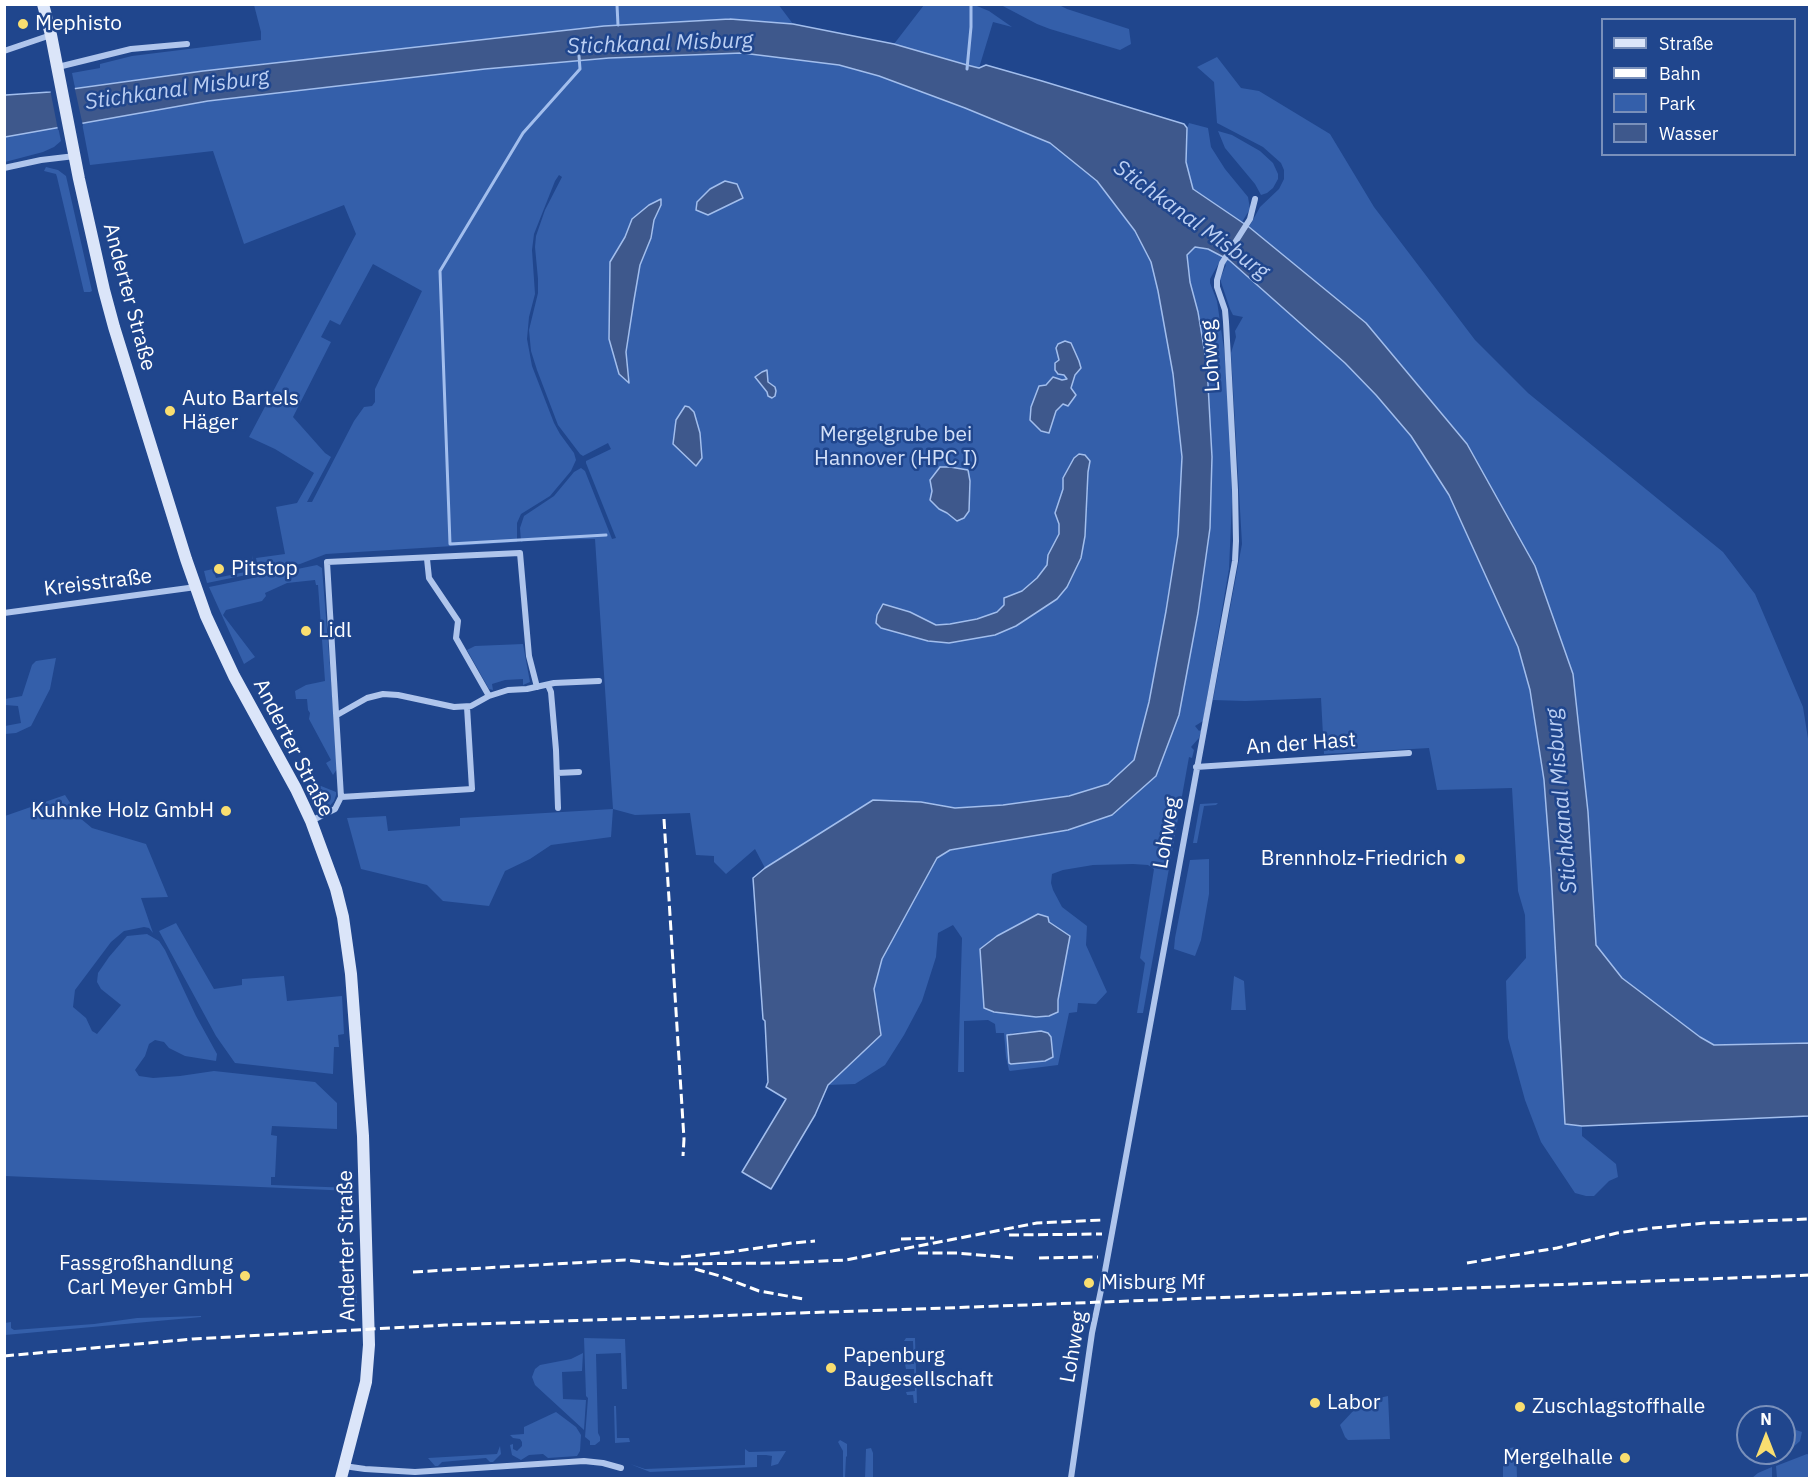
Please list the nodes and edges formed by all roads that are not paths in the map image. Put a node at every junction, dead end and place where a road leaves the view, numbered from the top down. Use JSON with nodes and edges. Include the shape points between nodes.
{"nodes":[{"id":1,"x":43,"y":4,"type":"edge"},
{"id":2,"x":51,"y":35,"type":"junction"},
{"id":3,"x":186,"y":44,"type":"dead end"},
{"id":4,"x":4,"y":51,"type":"edge"},
{"id":5,"x":58,"y":67,"type":"junction"},
{"id":6,"x":75,"y":156,"type":"junction"},
{"id":7,"x":4,"y":168,"type":"edge"},
{"id":8,"x":1255,"y":199,"type":"dead end"},
{"id":9,"x":427,"y":559,"type":"junction"},
{"id":10,"x":196,"y":587,"type":"junction"},
{"id":11,"x":4,"y":613,"type":"edge"},
{"id":12,"x":599,"y":681,"type":"dead end"},
{"id":13,"x":548,"y":685,"type":"junction"},
{"id":14,"x":537,"y":687,"type":"junction"},
{"id":15,"x":489,"y":696,"type":"junction"},
{"id":16,"x":467,"y":707,"type":"junction"},
{"id":17,"x":337,"y":715,"type":"junction"},
{"id":18,"x":1409,"y":753,"type":"dead end"},
{"id":19,"x":1196,"y":767,"type":"junction"},
{"id":20,"x":579,"y":772,"type":"dead end"},
{"id":21,"x":557,"y":773,"type":"junction"},
{"id":22,"x":341,"y":797,"type":"junction"},
{"id":23,"x":558,"y":808,"type":"dead end"},
{"id":24,"x":311,"y":821,"type":"junction"},
{"id":25,"x":621,"y":1468,"type":"dead end"},
{"id":26,"x":343,"y":1472,"type":"edge"},
{"id":27,"x":1071,"y":1479,"type":"edge"}],
"edges":[{"from":1,"to":2,"type":"main road","name":"Anderter Straße"},
{"from":2,"to":4,"type":"street"},
{"from":2,"to":5,"type":"main road","name":"Anderter Straße"},
{"from":3,"to":5,"type":"street","via":[[130,49]]},
{"from":5,"to":6,"type":"main road","name":"Anderter Straße"},
{"from":6,"to":7,"type":"street"},
{"from":6,"to":10,"type":"main road","name":"Anderter Straße","via":[[114,327]]},
{"from":8,"to":19,"type":"street","name":"Lohweg","via":[[1250,219],[1222,264],[1217,287],[1226,322],[1236,541],[1228,604]]},
{"from":9,"to":14,"type":"street","via":[[520,553],[529,656]]},
{"from":9,"to":15,"type":"street","via":[[429,578],[458,621],[456,638]]},
{"from":9,"to":17,"type":"street","via":[[327,562]]},
{"from":10,"to":11,"type":"street","name":"Kreisstraße"},
{"from":10,"to":24,"type":"main road","name":"Anderter Straße","via":[[234,676]]},
{"from":12,"to":13,"type":"street"},
{"from":13,"to":14,"type":"street"},
{"from":13,"to":21,"type":"street"},
{"from":14,"to":15,"type":"street"},
{"from":15,"to":16,"type":"street"},
{"from":16,"to":17,"type":"street","via":[[383,693]]},
{"from":16,"to":22,"type":"street","via":[[472,789]]},
{"from":17,"to":22,"type":"street"},
{"from":18,"to":19,"type":"street","name":"An der Hast"},
{"from":19,"to":27,"type":"street","name":"Lohweg","via":[[1092,1333]]},
{"from":20,"to":21,"type":"street"},
{"from":21,"to":23,"type":"street"},
{"from":22,"to":24,"type":"street","via":[[335,808]]},
{"from":24,"to":26,"type":"main road","name":"Anderter Straße","via":[[336,889],[344,925],[365,1160],[369,1345],[366,1382]]},
{"from":25,"to":26,"type":"street","name":"Anderter Straße","via":[[584,1461],[414,1472]]}]}
